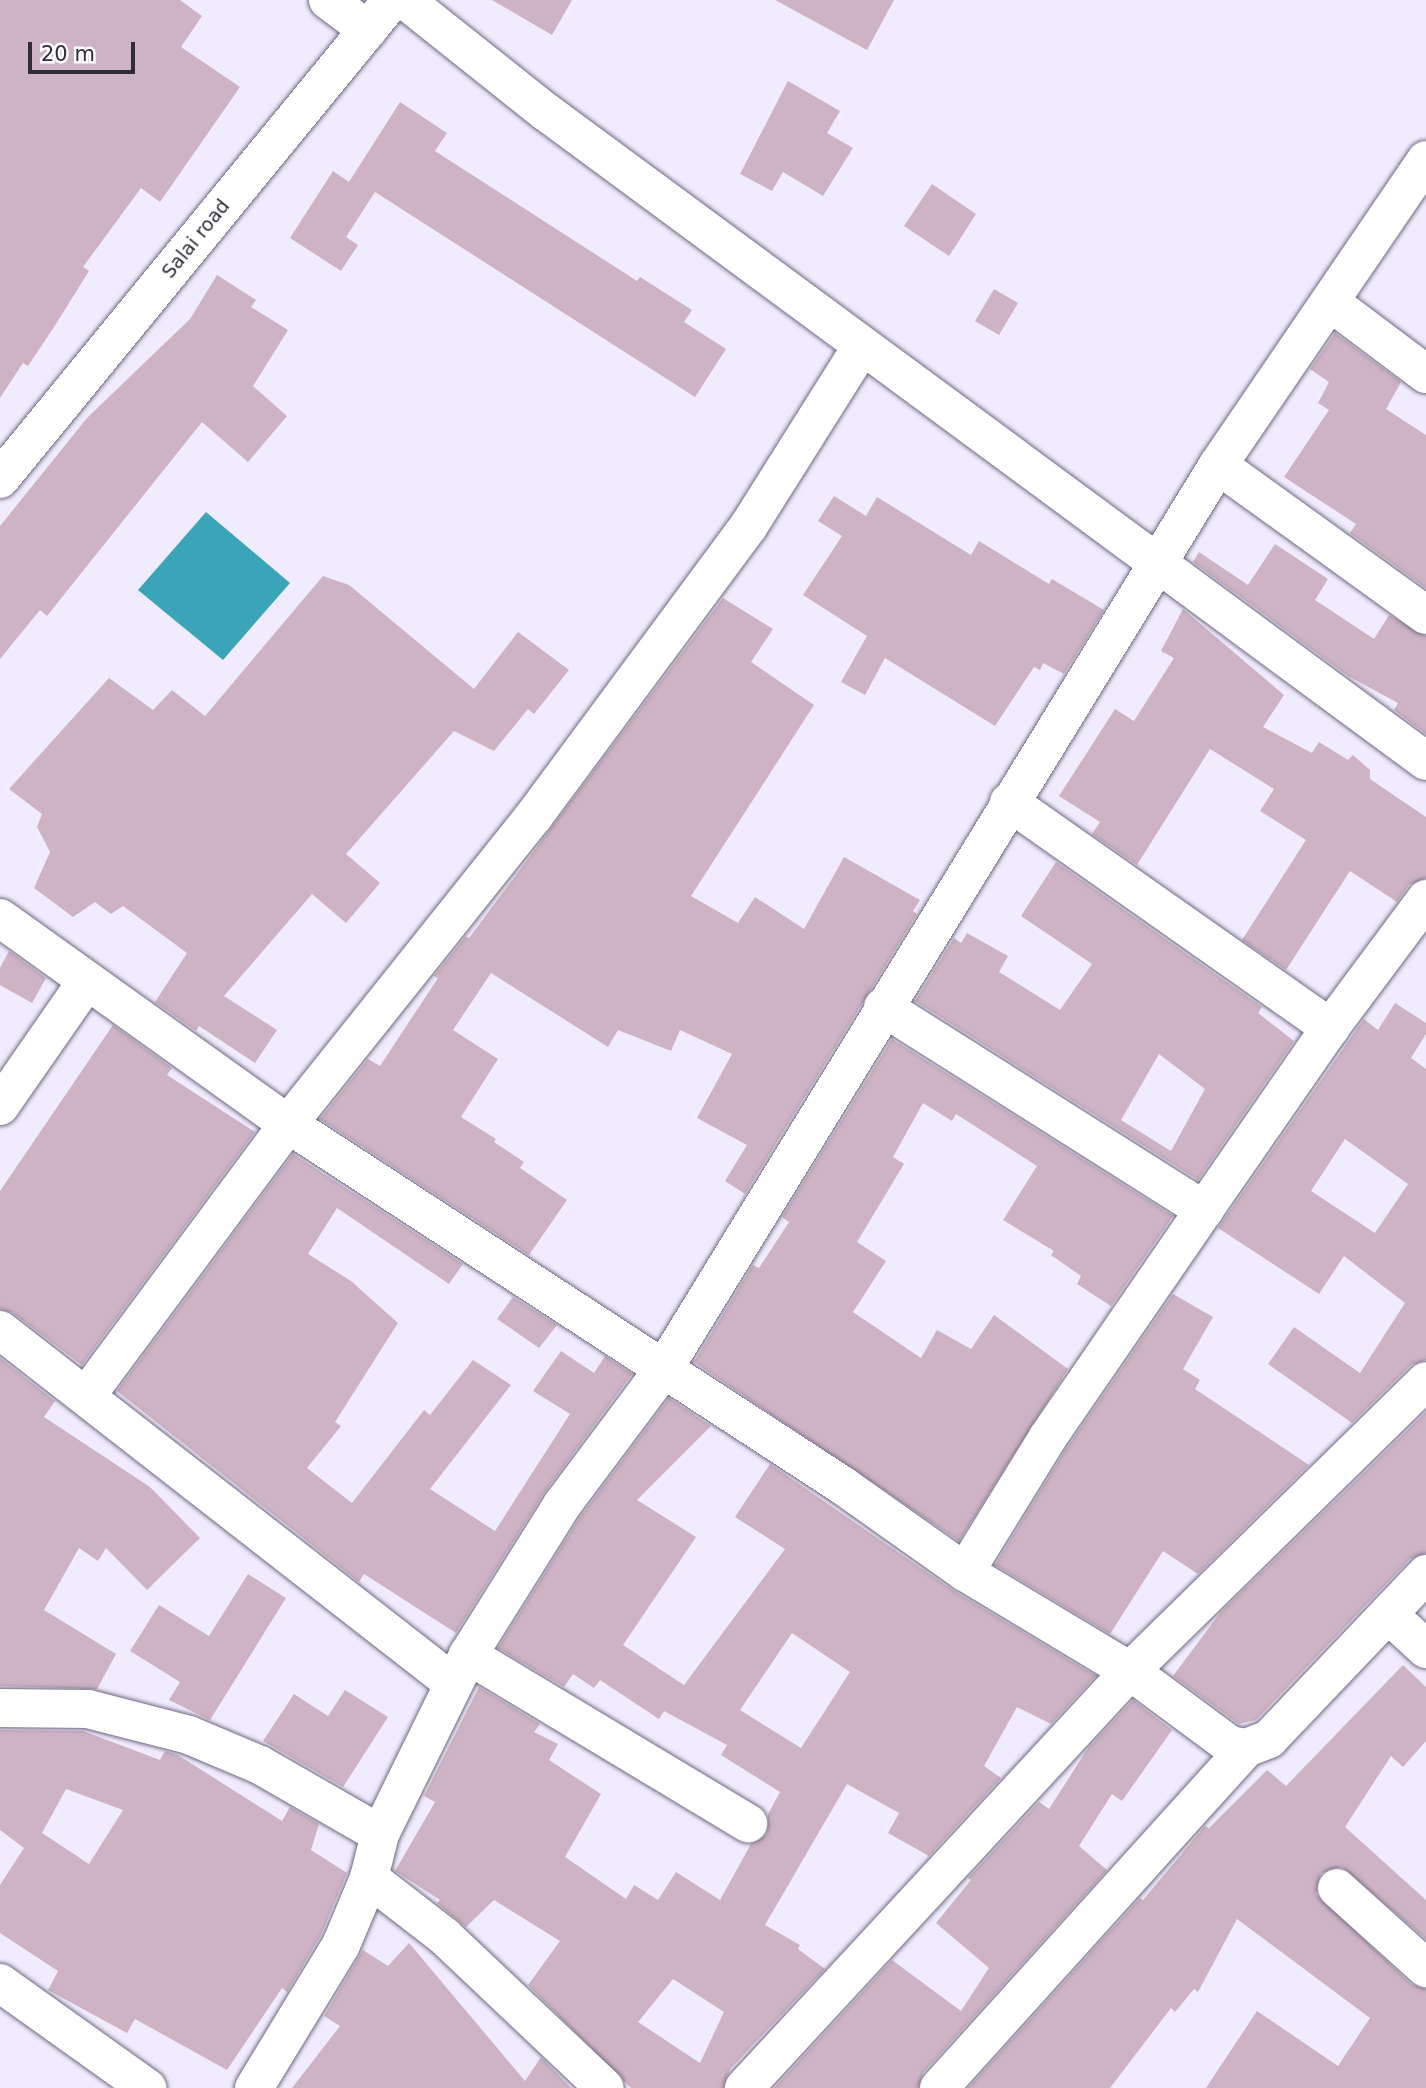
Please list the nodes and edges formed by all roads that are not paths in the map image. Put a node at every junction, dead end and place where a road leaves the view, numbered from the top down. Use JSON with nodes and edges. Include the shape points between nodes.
{"nodes":[{"id":1,"x":328,"y":0,"type":"edge"},
{"id":2,"x":392,"y":0,"type":"edge"},
{"id":3,"x":405,"y":0,"type":"edge"},
{"id":4,"x":368,"y":30,"type":"junction"},
{"id":5,"x":1426,"y":160,"type":"edge"},
{"id":6,"x":1329,"y":302,"type":"junction"},
{"id":7,"x":862,"y":346,"type":"junction"},
{"id":8,"x":1426,"y":374,"type":"edge"},
{"id":9,"x":1218,"y":465,"type":"junction"},
{"id":10,"x":0,"y":479,"type":"edge"},
{"id":11,"x":1157,"y":565,"type":"junction"},
{"id":12,"x":1426,"y":615,"type":"edge"},
{"id":13,"x":1426,"y":761,"type":"edge"},
{"id":14,"x":1009,"y":803,"type":"junction"},
{"id":15,"x":1426,"y":900,"type":"edge"},
{"id":16,"x":0,"y":918,"type":"edge"},
{"id":17,"x":87,"y":981,"type":"junction"},
{"id":18,"x":883,"y":1007,"type":"junction"},
{"id":19,"x":1330,"y":1028,"type":"junction"},
{"id":20,"x":0,"y":1107,"type":"edge"},
{"id":21,"x":288,"y":1124,"type":"junction"},
{"id":22,"x":1204,"y":1210,"type":"junction"},
{"id":23,"x":0,"y":1330,"type":"edge"},
{"id":24,"x":663,"y":1370,"type":"junction"},
{"id":25,"x":1426,"y":1381,"type":"edge"},
{"id":26,"x":88,"y":1395,"type":"junction"},
{"id":27,"x":965,"y":1572,"type":"junction"},
{"id":28,"x":1426,"y":1574,"type":"edge"},
{"id":29,"x":1388,"y":1614,"type":"junction"},
{"id":30,"x":1426,"y":1649,"type":"edge"},
{"id":31,"x":461,"y":1669,"type":"junction"},
{"id":32,"x":1130,"y":1671,"type":"junction"},
{"id":33,"x":0,"y":1709,"type":"edge"},
{"id":34,"x":1246,"y":1748,"type":"junction"},
{"id":35,"x":747,"y":1824,"type":"dead end"},
{"id":36,"x":380,"y":1835,"type":"junction"},
{"id":37,"x":369,"y":1878,"type":"junction"},
{"id":38,"x":1337,"y":1888,"type":"dead end"},
{"id":39,"x":1426,"y":1968,"type":"edge"},
{"id":40,"x":0,"y":1983,"type":"edge"},
{"id":41,"x":748,"y":2087,"type":"edge"},
{"id":42,"x":147,"y":2088,"type":"edge"},
{"id":43,"x":254,"y":2088,"type":"edge"},
{"id":44,"x":605,"y":2088,"type":"edge"},
{"id":45,"x":939,"y":2088,"type":"edge"}],
"edges":[{"from":1,"to":4,"type":"street"},
{"from":2,"to":4,"type":"street","name":"Salai road"},
{"from":3,"to":7,"type":"street","via":[[545,112]]},
{"from":4,"to":10,"type":"street","name":"Salai road"},
{"from":5,"to":6,"type":"street"},
{"from":6,"to":8,"type":"street"},
{"from":6,"to":9,"type":"street"},
{"from":7,"to":11,"type":"street"},
{"from":7,"to":21,"type":"street","via":[[748,527],[534,816]]},
{"from":9,"to":11,"type":"street"},
{"from":9,"to":12,"type":"street"},
{"from":11,"to":13,"type":"street"},
{"from":11,"to":14,"type":"street"},
{"from":14,"to":18,"type":"street"},
{"from":14,"to":19,"type":"street"},
{"from":15,"to":19,"type":"street"},
{"from":16,"to":17,"type":"street"},
{"from":17,"to":20,"type":"street"},
{"from":17,"to":21,"type":"street"},
{"from":18,"to":22,"type":"street"},
{"from":18,"to":24,"type":"street"},
{"from":19,"to":22,"type":"street"},
{"from":21,"to":24,"type":"street"},
{"from":21,"to":26,"type":"street"},
{"from":22,"to":27,"type":"street","via":[[1048,1437]]},
{"from":23,"to":26,"type":"street"},
{"from":24,"to":27,"type":"street","via":[[842,1485]]},
{"from":24,"to":31,"type":"street","via":[[562,1505]]},
{"from":25,"to":32,"type":"street"},
{"from":26,"to":31,"type":"street"},
{"from":27,"to":32,"type":"street"},
{"from":28,"to":29,"type":"street"},
{"from":29,"to":30,"type":"street"},
{"from":29,"to":34,"type":"street","via":[[1269,1739]]},
{"from":31,"to":35,"type":"street"},
{"from":31,"to":36,"type":"street"},
{"from":32,"to":34,"type":"street","via":[[1230,1745]]},
{"from":32,"to":41,"type":"street"},
{"from":33,"to":36,"type":"street","via":[[88,1709],[189,1735],[260,1765]]},
{"from":34,"to":45,"type":"street"},
{"from":36,"to":37,"type":"street"},
{"from":37,"to":43,"type":"street","via":[[341,1945]]},
{"from":37,"to":44,"type":"street","via":[[444,1936]]},
{"from":38,"to":39,"type":"street"},
{"from":40,"to":42,"type":"street"}]}
